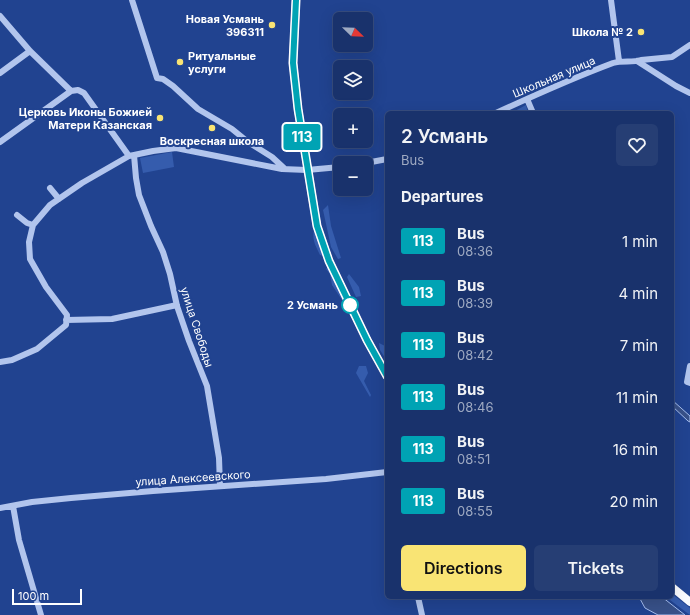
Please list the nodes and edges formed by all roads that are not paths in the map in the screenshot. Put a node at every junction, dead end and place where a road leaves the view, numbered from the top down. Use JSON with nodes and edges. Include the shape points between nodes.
{"nodes":[{"id":1,"x":132,"y":0,"type":"edge"},
{"id":2,"x":296,"y":0,"type":"edge"},
{"id":3,"x":611,"y":0,"type":"edge"},
{"id":4,"x":0,"y":16,"type":"edge"},
{"id":5,"x":690,"y":45,"type":"edge"},
{"id":6,"x":30,"y":51,"type":"junction"},
{"id":7,"x":619,"y":61,"type":"junction"},
{"id":8,"x":637,"y":61,"type":"junction"},
{"id":9,"x":0,"y":73,"type":"edge"},
{"id":10,"x":71,"y":91,"type":"junction"},
{"id":11,"x":690,"y":93,"type":"edge"},
{"id":12,"x":527,"y":99,"type":"junction"},
{"id":13,"x":500,"y":111,"type":"edge"},
{"id":14,"x":532,"y":111,"type":"edge"},
{"id":15,"x":0,"y":142,"type":"edge"},
{"id":16,"x":132,"y":155,"type":"junction"},
{"id":17,"x":385,"y":159,"type":"edge"},
{"id":18,"x":373,"y":162,"type":"edge"},
{"id":19,"x":333,"y":168,"type":"edge"},
{"id":20,"x":285,"y":169,"type":"junction"},
{"id":21,"x":308,"y":170,"type":"junction"},
{"id":22,"x":50,"y":188,"type":"dead end"},
{"id":23,"x":59,"y":198,"type":"junction"},
{"id":24,"x":17,"y":215,"type":"dead end"},
{"id":25,"x":33,"y":225,"type":"junction"},
{"id":26,"x":177,"y":304,"type":"junction"},
{"id":27,"x":66,"y":320,"type":"junction"},
{"id":28,"x":0,"y":362,"type":"edge"},
{"id":29,"x":690,"y":366,"type":"edge"},
{"id":30,"x":385,"y":372,"type":"edge"},
{"id":31,"x":690,"y":383,"type":"edge"},
{"id":32,"x":385,"y":472,"type":"edge"},
{"id":33,"x":220,"y":486,"type":"junction"},
{"id":34,"x":13,"y":506,"type":"junction"},
{"id":35,"x":0,"y":508,"type":"edge"},
{"id":36,"x":674,"y":589,"type":"edge"},
{"id":37,"x":418,"y":599,"type":"edge"},
{"id":38,"x":690,"y":602,"type":"edge"},
{"id":39,"x":41,"y":615,"type":"edge"},
{"id":40,"x":422,"y":615,"type":"edge"}],
"edges":[{"from":1,"to":20,"type":"street","via":[[156,78],[163,79],[198,109],[232,129]]},
{"from":2,"to":21,"type":"main road","via":[[293,63]]},
{"from":3,"to":7,"type":"street"},
{"from":4,"to":6,"type":"street"},
{"from":5,"to":8,"type":"street","name":"Школьная улица","via":[[672,57]]},
{"from":6,"to":9,"type":"street"},
{"from":6,"to":10,"type":"street"},
{"from":7,"to":8,"type":"street","name":"Школьная улица"},
{"from":7,"to":12,"type":"street","name":"Школьная улица"},
{"from":8,"to":11,"type":"street"},
{"from":10,"to":15,"type":"street"},
{"from":10,"to":16,"type":"street","via":[[78,90],[84,93]]},
{"from":12,"to":13,"type":"street","name":"Школьная улица"},
{"from":12,"to":14,"type":"street"},
{"from":16,"to":20,"type":"street","via":[[176,148]]},
{"from":16,"to":23,"type":"street"},
{"from":16,"to":26,"type":"street","name":"улица Свободы","via":[[139,195],[163,252]]},
{"from":17,"to":18,"type":"street"},
{"from":19,"to":21,"type":"street"},
{"from":20,"to":21,"type":"street"},
{"from":21,"to":30,"type":"main road","via":[[317,226],[329,261]]},
{"from":22,"to":23,"type":"street"},
{"from":23,"to":25,"type":"street"},
{"from":24,"to":25,"type":"street"},
{"from":25,"to":27,"type":"street","via":[[29,242],[30,259],[46,288],[67,315]]},
{"from":26,"to":27,"type":"street","via":[[112,320]]},
{"from":26,"to":33,"type":"street","name":"улица Свободы","via":[[206,386],[219,458]]},
{"from":27,"to":28,"type":"street","via":[[66,325],[37,350]]},
{"from":29,"to":31,"type":"street"},
{"from":32,"to":33,"type":"street","name":"улица Алексеевского"},
{"from":33,"to":34,"type":"street","name":"улица Алексеевского","via":[[78,497]]},
{"from":34,"to":35,"type":"street","name":"улица Алексеевского"},
{"from":34,"to":39,"type":"street","via":[[19,540]]},
{"from":36,"to":38,"type":"main road"},
{"from":37,"to":40,"type":"street"}]}
